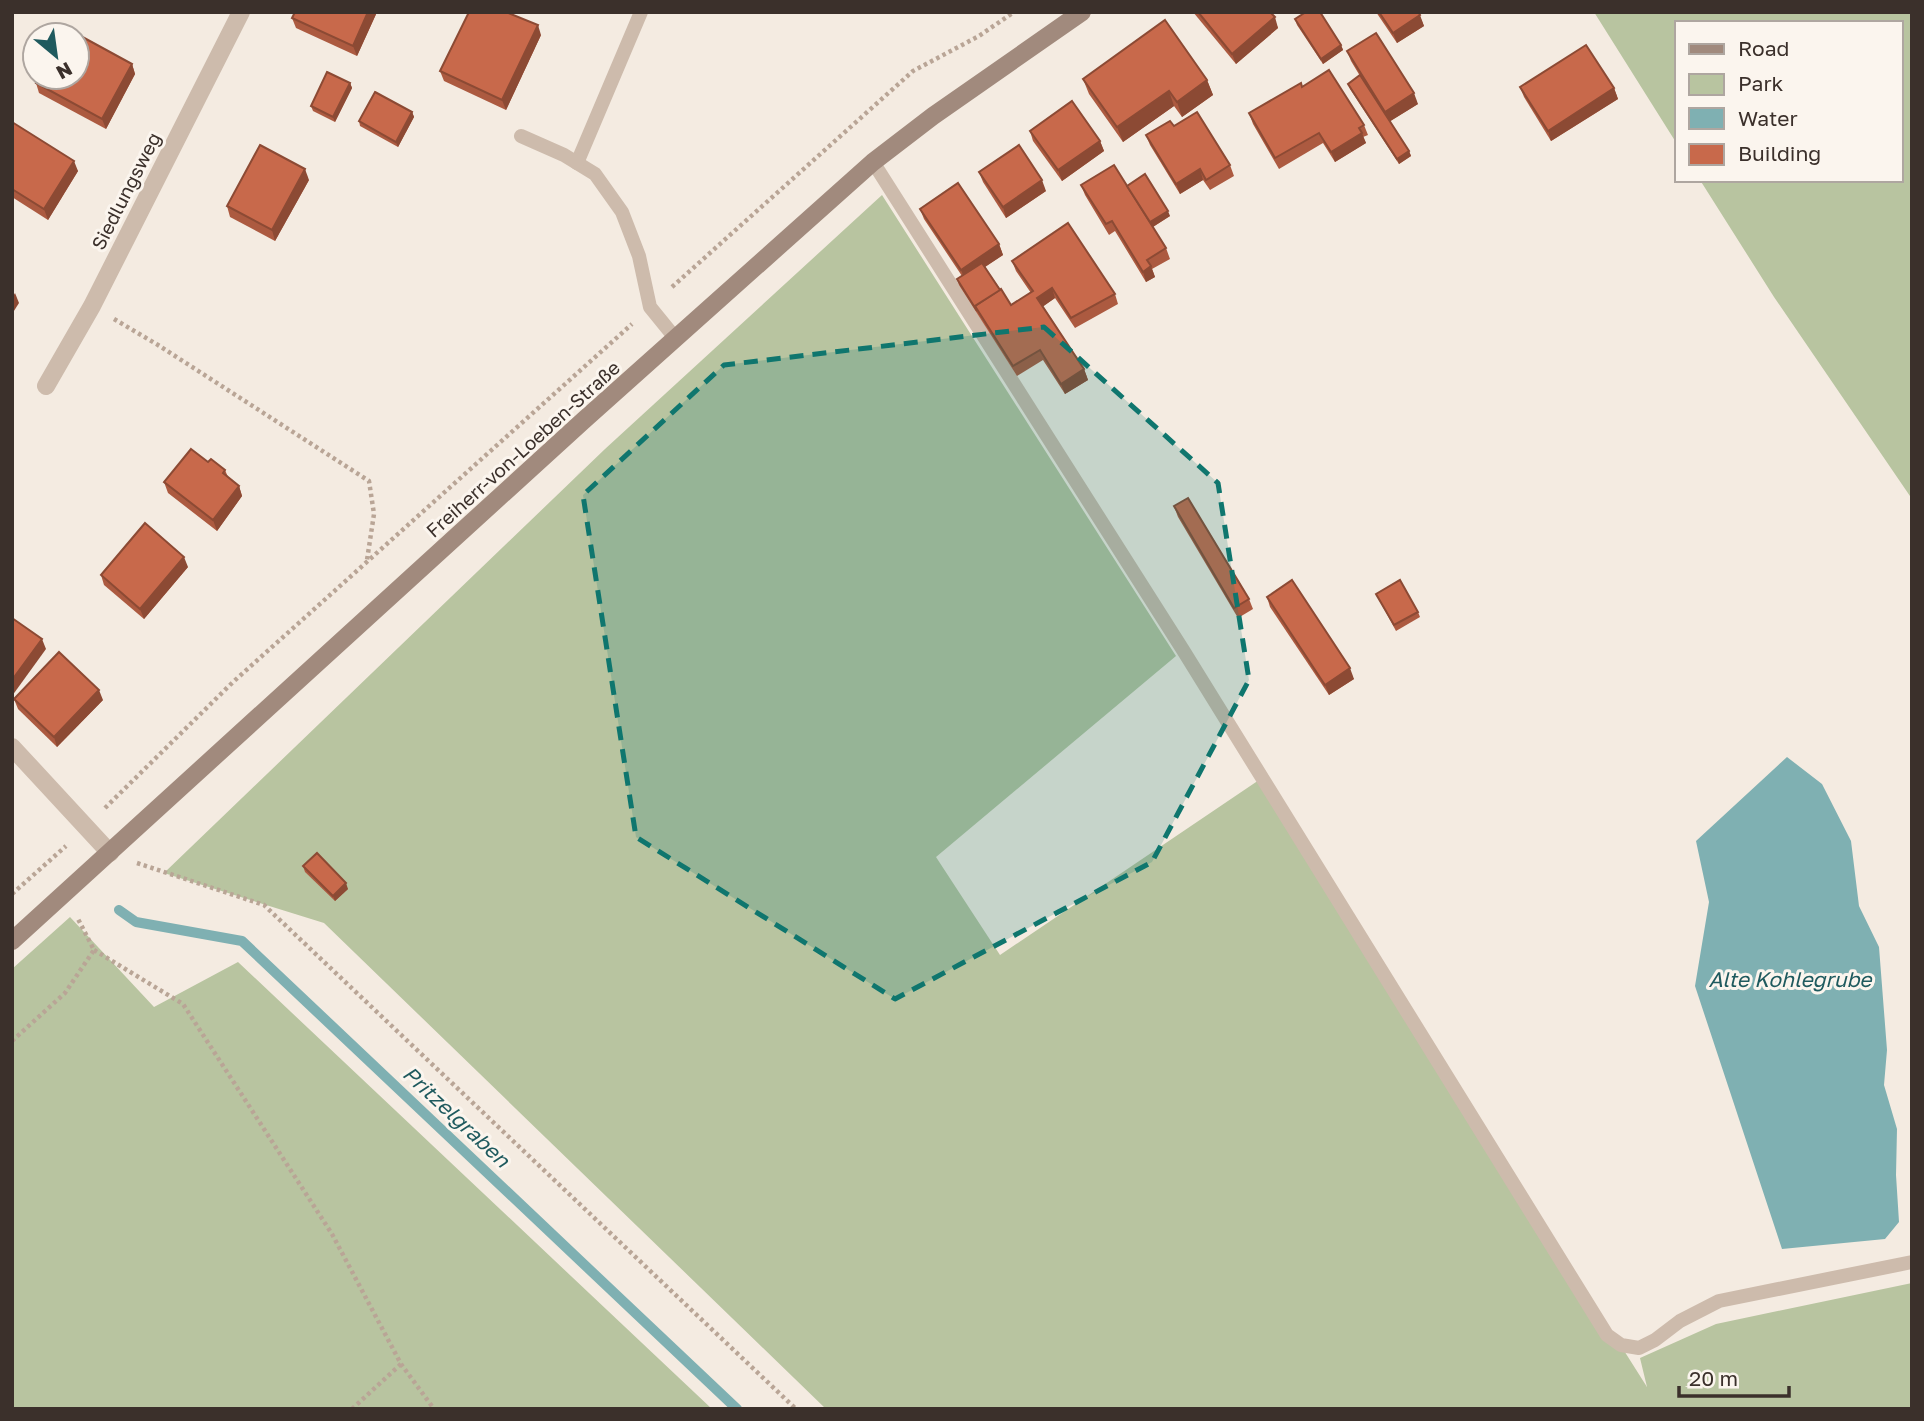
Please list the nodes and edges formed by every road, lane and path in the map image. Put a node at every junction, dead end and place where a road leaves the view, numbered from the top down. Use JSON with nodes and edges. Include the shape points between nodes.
{"nodes":[{"id":1,"x":241,"y":12,"type":"edge"},
{"id":2,"x":641,"y":12,"type":"edge"},
{"id":3,"x":1014,"y":12,"type":"edge"},
{"id":4,"x":1082,"y":12,"type":"edge"},
{"id":5,"x":521,"y":136,"type":"dead end"},
{"id":6,"x":873,"y":162,"type":"junction"},
{"id":7,"x":577,"y":163,"type":"junction"},
{"id":8,"x":92,"y":306,"type":"junction"},
{"id":9,"x":650,"y":307,"type":"junction"},
{"id":10,"x":676,"y":339,"type":"junction"},
{"id":11,"x":46,"y":386,"type":"dead end"},
{"id":12,"x":367,"y":560,"type":"junction"},
{"id":13,"x":12,"y":747,"type":"edge"},
{"id":14,"x":86,"y":827,"type":"junction"},
{"id":15,"x":110,"y":853,"type":"junction"},
{"id":16,"x":12,"y":894,"type":"edge"},
{"id":17,"x":65,"y":894,"type":"junction"},
{"id":18,"x":12,"y":941,"type":"edge"},
{"id":19,"x":94,"y":950,"type":"junction"},
{"id":20,"x":12,"y":1041,"type":"edge"},
{"id":21,"x":1912,"y":1262,"type":"edge"},
{"id":22,"x":401,"y":1364,"type":"junction"},
{"id":23,"x":352,"y":1409,"type":"edge"},
{"id":24,"x":434,"y":1409,"type":"edge"},
{"id":25,"x":796,"y":1409,"type":"edge"}],
"edges":[{"from":1,"to":8,"type":"street","name":"Siedlungsweg"},
{"from":2,"to":7,"type":"lane"},
{"from":3,"to":9,"type":"path","via":[[913,71]]},
{"from":4,"to":6,"type":"main road","name":"Freiherr-von-Loeben-Straße"},
{"from":5,"to":7,"type":"lane"},
{"from":6,"to":10,"type":"main road","name":"Freiherr-von-Loeben-Straße"},
{"from":6,"to":21,"type":"lane","via":[[1183,650],[1607,1335],[1621,1345],[1639,1348],[1720,1301]]},
{"from":7,"to":9,"type":"lane","via":[[595,174],[622,212],[639,256]]},
{"from":8,"to":11,"type":"street","name":"Siedlungsweg"},
{"from":8,"to":12,"type":"path","via":[[369,481],[374,514]]},
{"from":9,"to":10,"type":"lane"},
{"from":9,"to":12,"type":"path"},
{"from":10,"to":15,"type":"main road","name":"Freiherr-von-Loeben-Straße"},
{"from":12,"to":14,"type":"path","via":[[233,682]]},
{"from":13,"to":14,"type":"street"},
{"from":14,"to":15,"type":"street"},
{"from":14,"to":16,"type":"path"},
{"from":15,"to":17,"type":"main road","name":"Freiherr-von-Loeben-Straße"},
{"from":15,"to":25,"type":"path","via":[[264,905]]},
{"from":17,"to":18,"type":"main road","name":"Freiherr-von-Loeben-Straße"},
{"from":17,"to":19,"type":"path"},
{"from":19,"to":20,"type":"path","via":[[65,993]]},
{"from":19,"to":22,"type":"path","via":[[183,1004],[332,1234]]},
{"from":22,"to":23,"type":"path"},
{"from":22,"to":24,"type":"path"}]}
